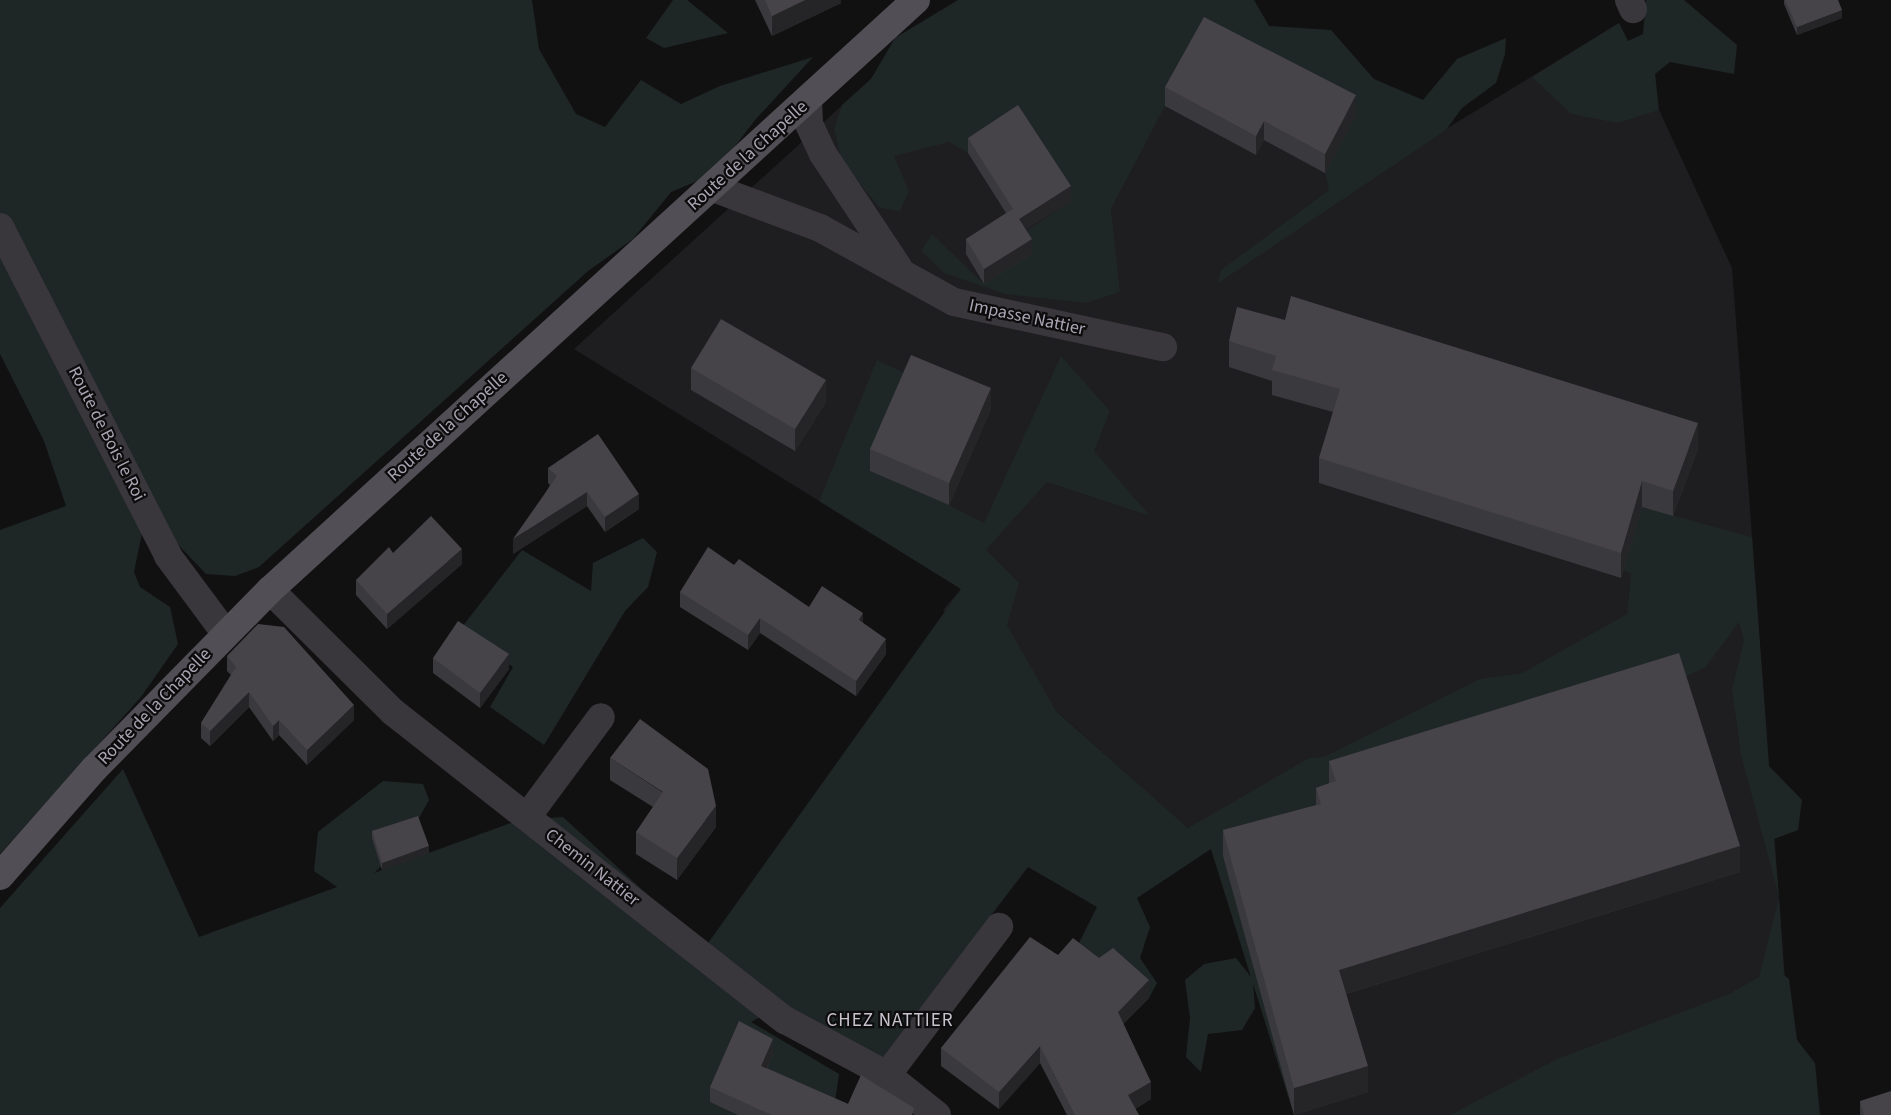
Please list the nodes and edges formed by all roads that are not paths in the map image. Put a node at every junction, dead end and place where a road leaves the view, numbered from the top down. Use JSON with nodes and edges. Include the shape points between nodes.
{"nodes":[{"id":1,"x":916,"y":0,"type":"edge"},
{"id":2,"x":808,"y":102,"type":"junction"},
{"id":3,"x":713,"y":188,"type":"junction"},
{"id":4,"x":0,"y":227,"type":"edge"},
{"id":5,"x":898,"y":268,"type":"junction"},
{"id":6,"x":1163,"y":347,"type":"dead end"},
{"id":7,"x":270,"y":590,"type":"junction"},
{"id":8,"x":226,"y":634,"type":"junction"},
{"id":9,"x":602,"y":717,"type":"dead end"},
{"id":10,"x":527,"y":817,"type":"junction"},
{"id":11,"x":0,"y":876,"type":"edge"},
{"id":12,"x":1000,"y":927,"type":"dead end"},
{"id":13,"x":887,"y":1075,"type":"junction"},
{"id":14,"x":937,"y":1115,"type":"edge"}],
"edges":[{"from":1,"to":2,"type":"main road","name":"Route de la Chapelle"},
{"from":2,"to":3,"type":"main road","name":"Route de la Chapelle"},
{"from":2,"to":5,"type":"street","name":"Impasse Nattier","via":[[809,124],[823,154]]},
{"from":3,"to":5,"type":"street","name":"Impasse Nattier","via":[[760,202]]},
{"from":3,"to":7,"type":"main road","name":"Route de la Chapelle"},
{"from":4,"to":8,"type":"street","name":"Route de Bois le Roi","via":[[168,556]]},
{"from":5,"to":6,"type":"street","name":"Impasse Nattier","via":[[954,302]]},
{"from":7,"to":8,"type":"main road","name":"Route de la Chapelle"},
{"from":7,"to":10,"type":"street","name":"Chemin Nattier","via":[[393,712]]},
{"from":8,"to":11,"type":"main road","name":"Route de la Chapelle","via":[[94,769]]},
{"from":9,"to":10,"type":"street"},
{"from":10,"to":13,"type":"street","name":"Chemin Nattier","via":[[785,1020]]},
{"from":12,"to":13,"type":"street"},
{"from":13,"to":14,"type":"street","name":"Chemin Nattier"}]}
